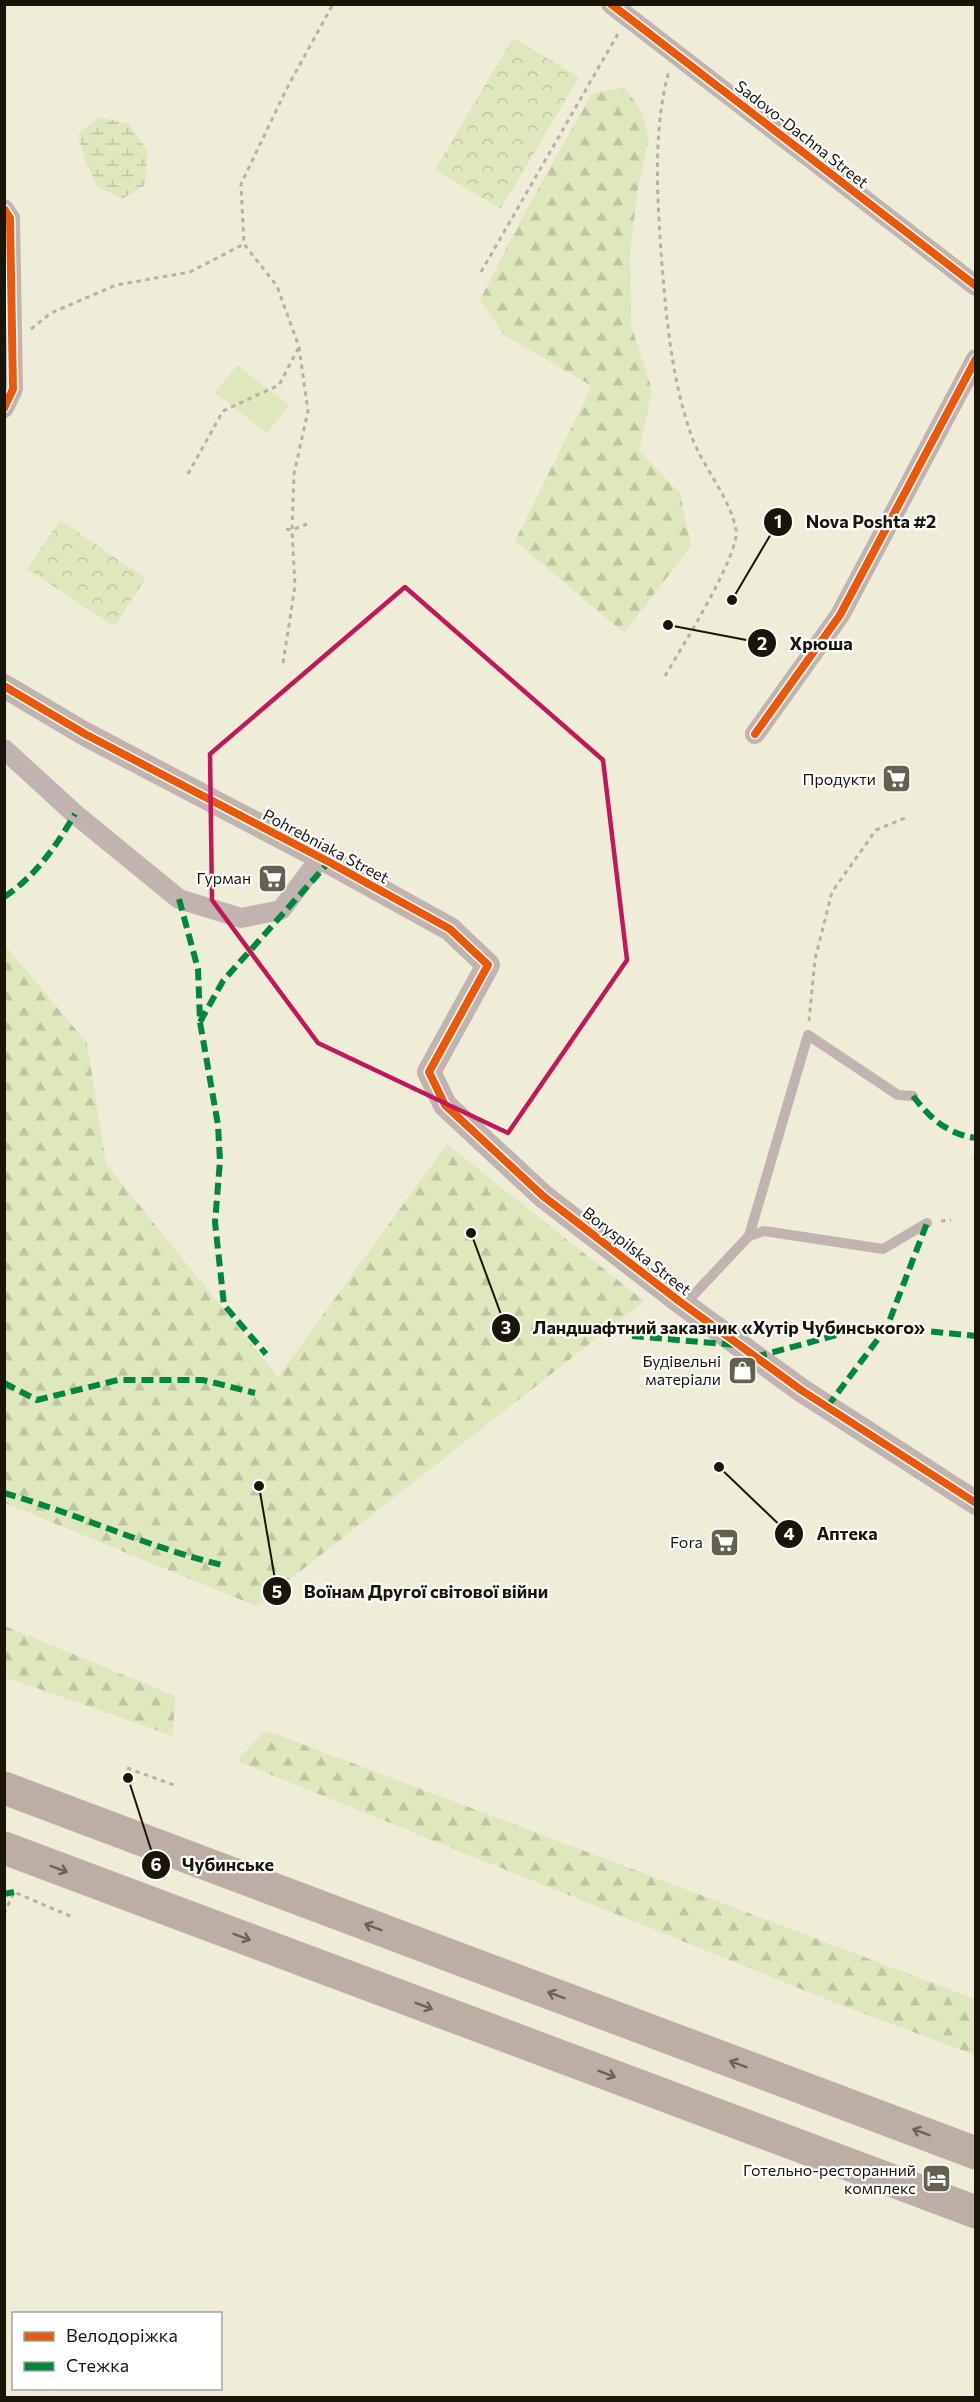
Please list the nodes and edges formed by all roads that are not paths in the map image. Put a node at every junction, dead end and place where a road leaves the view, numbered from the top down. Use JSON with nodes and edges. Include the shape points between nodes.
{"nodes":[{"id":1,"x":611,"y":4,"type":"edge"},
{"id":2,"x":6,"y":215,"type":"edge"},
{"id":3,"x":975,"y":286,"type":"edge"},
{"id":4,"x":975,"y":358,"type":"edge"},
{"id":5,"x":4,"y":408,"type":"edge"},
{"id":6,"x":4,"y":686,"type":"edge"},
{"id":7,"x":755,"y":734,"type":"dead end"},
{"id":8,"x":4,"y":749,"type":"edge"},
{"id":9,"x":321,"y":857,"type":"junction"},
{"id":10,"x":913,"y":1096,"type":"dead end"},
{"id":11,"x":445,"y":1105,"type":"joint"},
{"id":12,"x":927,"y":1223,"type":"dead end"},
{"id":13,"x":749,"y":1236,"type":"junction"},
{"id":14,"x":684,"y":1305,"type":"junction"},
{"id":15,"x":975,"y":1503,"type":"edge"},
{"id":16,"x":4,"y":1788,"type":"edge"},
{"id":17,"x":4,"y":1848,"type":"edge"},
{"id":18,"x":975,"y":2153,"type":"edge"},
{"id":19,"x":975,"y":2212,"type":"edge"}],
"edges":[{"from":1,"to":3,"type":"street","name":"Sadovo-Dachna Street"},
{"from":2,"to":5,"type":"street","via":[[14,343],[13,389]]},
{"from":4,"to":7,"type":"street","via":[[840,615]]},
{"from":6,"to":9,"type":"street","name":"Pohrebniaka Street","via":[[85,734]]},
{"from":8,"to":9,"type":"street","via":[[75,814],[179,899],[241,918],[281,910]]},
{"from":9,"to":11,"type":"street","name":"Pohrebniaka Street","via":[[450,929],[488,965],[429,1072]]},
{"from":10,"to":13,"type":"lane","via":[[898,1095],[808,1035]]},
{"from":11,"to":14,"type":"street","name":"Boryspilska Street","via":[[543,1196]]},
{"from":12,"to":13,"type":"lane","via":[[883,1249],[764,1231]]},
{"from":13,"to":14,"type":"lane"},
{"from":14,"to":15,"type":"street","name":"Boryspilska Street","via":[[801,1390]]},
{"from":18,"to":16,"type":"highway","one_way":true},
{"from":17,"to":19,"type":"highway","one_way":true}]}
